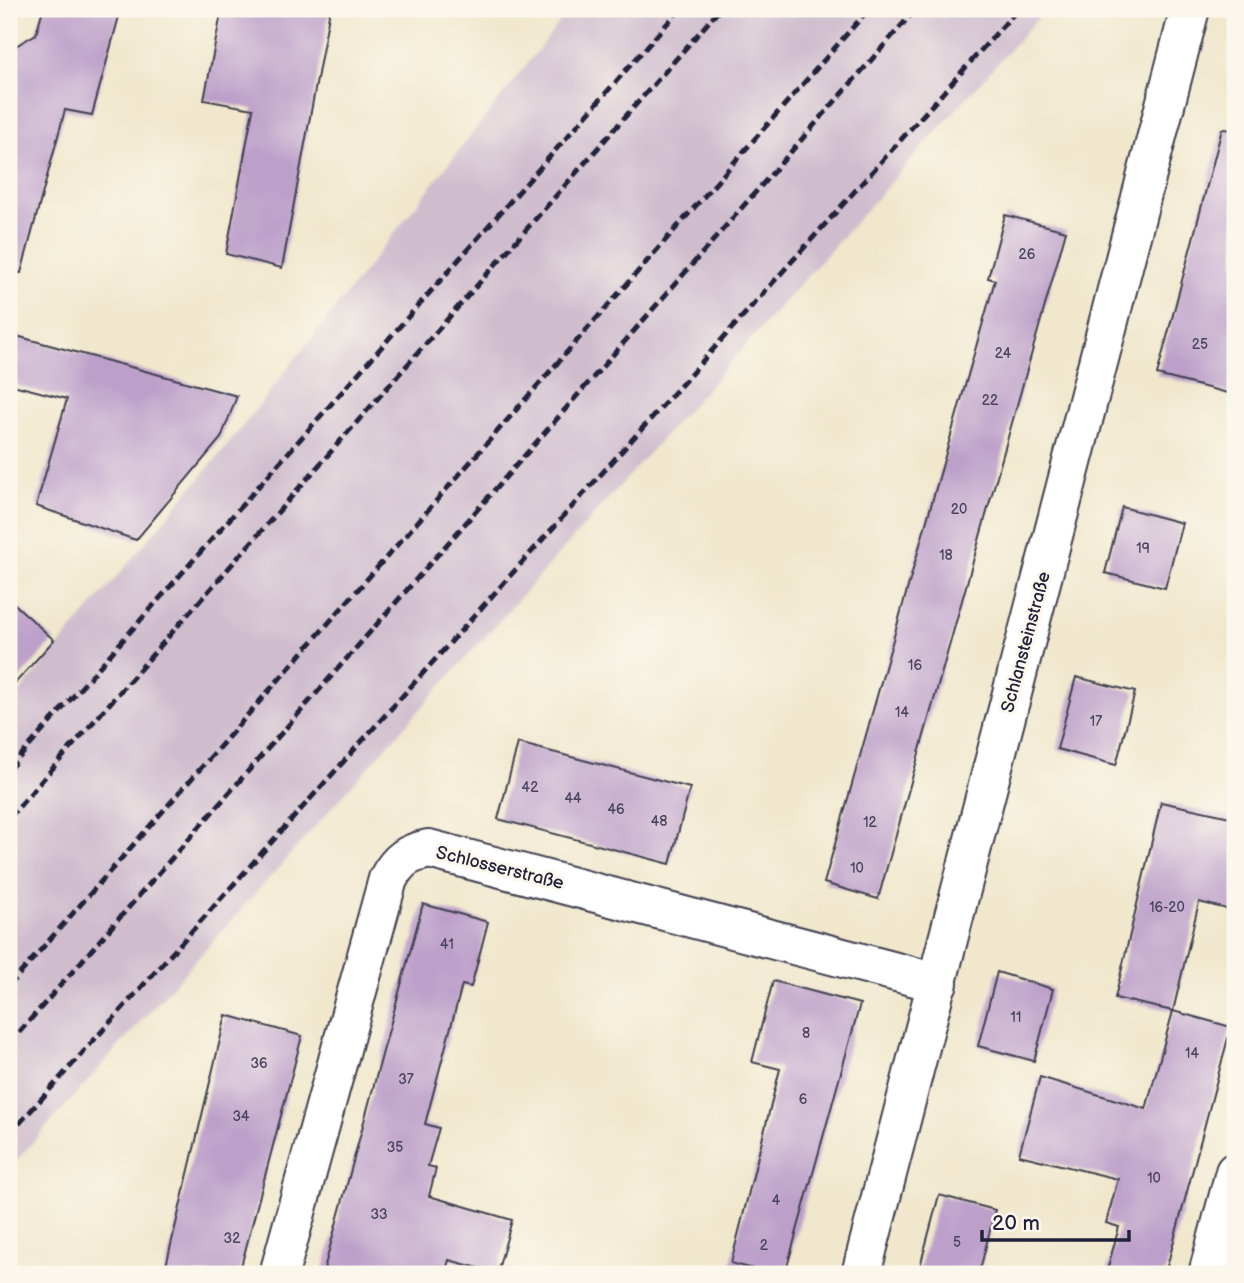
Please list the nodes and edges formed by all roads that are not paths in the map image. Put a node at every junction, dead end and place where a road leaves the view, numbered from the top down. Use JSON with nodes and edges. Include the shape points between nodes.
{"nodes":[{"id":1,"x":1190,"y":9,"type":"edge"},
{"id":2,"x":938,"y":983,"type":"junction"},
{"id":3,"x":1235,"y":1171,"type":"edge"},
{"id":4,"x":279,"y":1274,"type":"edge"},
{"id":5,"x":861,"y":1274,"type":"edge"},
{"id":6,"x":1208,"y":1274,"type":"edge"}],
"edges":[{"from":1,"to":2,"type":"street","name":"Schlansteinstraße"},
{"from":2,"to":4,"type":"street","name":"Schlosserstraße","via":[[429,849],[415,852],[396,864],[388,879]]},
{"from":2,"to":5,"type":"street","name":"Schlansteinstraße"},
{"from":3,"to":6,"type":"street"}]}
